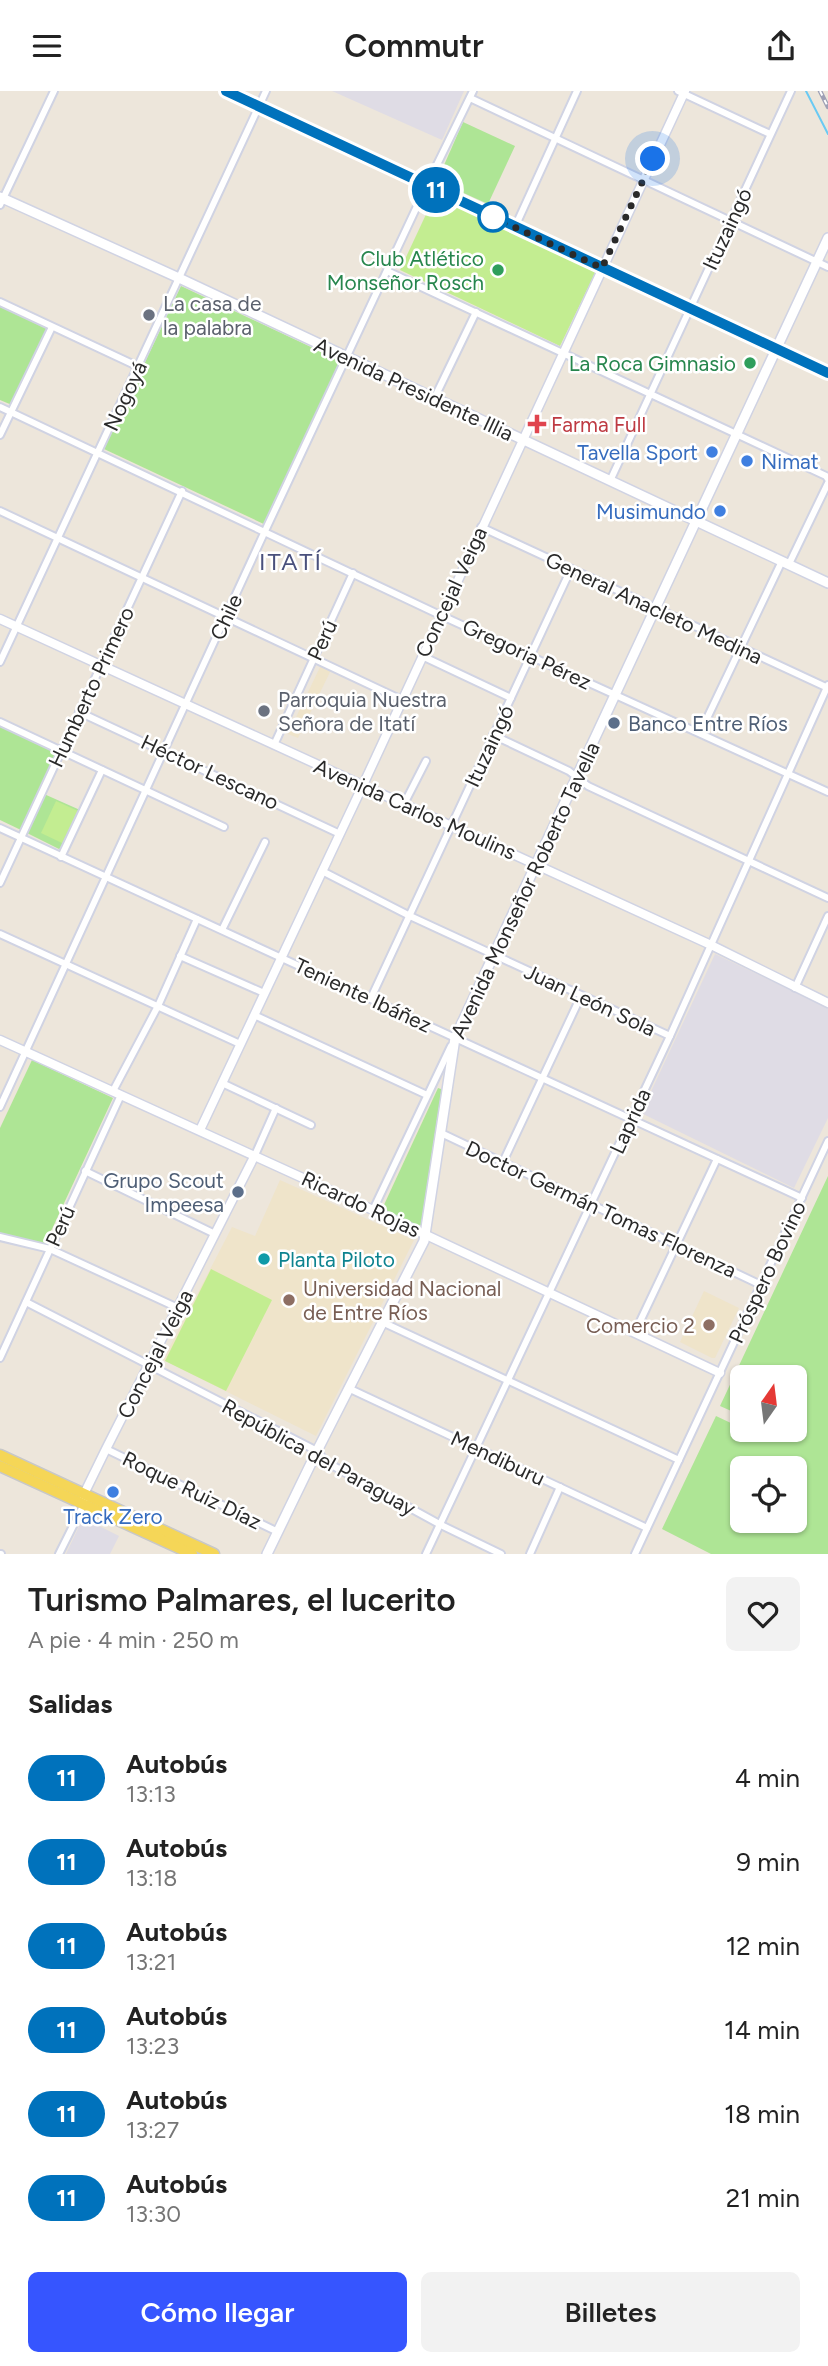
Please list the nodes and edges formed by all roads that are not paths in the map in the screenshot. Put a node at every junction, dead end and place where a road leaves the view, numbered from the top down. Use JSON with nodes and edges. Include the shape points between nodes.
{"nodes":[{"id":1,"x":54,"y":91,"type":"edge"},
{"id":2,"x":226,"y":91,"type":"edge"},
{"id":3,"x":266,"y":91,"type":"edge"},
{"id":4,"x":577,"y":91,"type":"edge"},
{"id":5,"x":791,"y":91,"type":"edge"},
{"id":6,"x":682,"y":92,"type":"edge"},
{"id":7,"x":472,"y":95,"type":"edge"},
{"id":8,"x":259,"y":107,"type":"junction"},
{"id":9,"x":770,"y":134,"type":"junction"},
{"id":10,"x":555,"y":140,"type":"junction"},
{"id":11,"x":643,"y":181,"type":"junction"},
{"id":12,"x":427,"y":185,"type":"junction"},
{"id":13,"x":1,"y":200,"type":"edge"},
{"id":14,"x":731,"y":222,"type":"junction"},
{"id":15,"x":515,"y":227,"type":"junction"},
{"id":16,"x":828,"y":238,"type":"edge"},
{"id":17,"x":817,"y":262,"type":"junction"},
{"id":18,"x":828,"y":267,"type":"edge"},
{"id":19,"x":602,"y":268,"type":"junction"},
{"id":20,"x":387,"y":271,"type":"junction"},
{"id":21,"x":179,"y":278,"type":"junction"},
{"id":22,"x":0,"y":302,"type":"edge"},
{"id":23,"x":690,"y":309,"type":"junction"},
{"id":24,"x":476,"y":312,"type":"junction"},
{"id":25,"x":52,"y":327,"type":"junction"},
{"id":26,"x":776,"y":349,"type":"junction"},
{"id":27,"x":562,"y":353,"type":"junction"},
{"id":28,"x":346,"y":358,"type":"junction"},
{"id":29,"x":139,"y":367,"type":"junction"},
{"id":30,"x":828,"y":373,"type":"edge"},
{"id":31,"x":650,"y":395,"type":"junction"},
{"id":32,"x":434,"y":399,"type":"junction"},
{"id":33,"x":0,"y":407,"type":"edge"},
{"id":34,"x":11,"y":412,"type":"junction"},
{"id":35,"x":0,"y":435,"type":"edge"},
{"id":36,"x":736,"y":435,"type":"junction"},
{"id":37,"x":522,"y":439,"type":"junction"},
{"id":38,"x":98,"y":453,"type":"junction"},
{"id":39,"x":827,"y":479,"type":"edge"},
{"id":40,"x":610,"y":481,"type":"junction"},
{"id":41,"x":182,"y":491,"type":"junction"},
{"id":42,"x":0,"y":511,"type":"edge"},
{"id":43,"x":696,"y":521,"type":"junction"},
{"id":44,"x":481,"y":527,"type":"junction"},
{"id":45,"x":265,"y":531,"type":"junction"},
{"id":46,"x":58,"y":538,"type":"junction"},
{"id":47,"x":785,"y":563,"type":"junction"},
{"id":48,"x":571,"y":569,"type":"junction"},
{"id":49,"x":353,"y":573,"type":"junction"},
{"id":50,"x":142,"y":577,"type":"junction"},
{"id":51,"x":828,"y":583,"type":"edge"},
{"id":52,"x":655,"y":609,"type":"junction"},
{"id":53,"x":440,"y":615,"type":"junction"},
{"id":54,"x":226,"y":616,"type":"junction"},
{"id":55,"x":0,"y":619,"type":"edge"},
{"id":56,"x":17,"y":627,"type":"junction"},
{"id":57,"x":740,"y":648,"type":"junction"},
{"id":58,"x":531,"y":655,"type":"junction"},
{"id":59,"x":422,"y":656,"type":"junction"},
{"id":60,"x":314,"y":657,"type":"junction"},
{"id":61,"x":0,"y":662,"type":"edge"},
{"id":62,"x":101,"y":666,"type":"junction"},
{"id":63,"x":828,"y":687,"type":"edge"},
{"id":64,"x":615,"y":694,"type":"junction"},
{"id":65,"x":511,"y":698,"type":"junction"},
{"id":66,"x":402,"y":699,"type":"junction"},
{"id":67,"x":186,"y":704,"type":"junction"},
{"id":68,"x":79,"y":712,"type":"junction"},
{"id":69,"x":0,"y":722,"type":"edge"},
{"id":70,"x":701,"y":733,"type":"junction"},
{"id":71,"x":493,"y":735,"type":"junction"},
{"id":72,"x":274,"y":745,"type":"junction"},
{"id":73,"x":61,"y":751,"type":"junction"},
{"id":74,"x":165,"y":751,"type":"junction"},
{"id":75,"x":426,"y":761,"type":"dead end"},
{"id":76,"x":102,"y":770,"type":"junction"},
{"id":77,"x":789,"y":774,"type":"junction"},
{"id":78,"x":577,"y":778,"type":"junction"},
{"id":79,"x":363,"y":785,"type":"junction"},
{"id":80,"x":146,"y":791,"type":"junction"},
{"id":81,"x":828,"y":792,"type":"edge"},
{"id":82,"x":404,"y":804,"type":"junction"},
{"id":83,"x":452,"y":826,"type":"junction"},
{"id":84,"x":224,"y":827,"type":"dead end"},
{"id":85,"x":0,"y":828,"type":"edge"},
{"id":86,"x":340,"y":834,"type":"junction"},
{"id":87,"x":21,"y":838,"type":"junction"},
{"id":88,"x":265,"y":842,"type":"dead end"},
{"id":89,"x":61,"y":857,"type":"junction"},
{"id":90,"x":749,"y":860,"type":"junction"},
{"id":91,"x":537,"y":864,"type":"junction"},
{"id":92,"x":322,"y":871,"type":"junction"},
{"id":93,"x":106,"y":877,"type":"junction"},
{"id":94,"x":0,"y":883,"type":"edge"},
{"id":95,"x":828,"y":898,"type":"edge"},
{"id":96,"x":410,"y":916,"type":"junction"},
{"id":97,"x":828,"y":916,"type":"edge"},
{"id":98,"x":197,"y":919,"type":"junction"},
{"id":99,"x":222,"y":930,"type":"junction"},
{"id":100,"x":0,"y":933,"type":"edge"},
{"id":101,"x":711,"y":945,"type":"junction"},
{"id":102,"x":494,"y":955,"type":"junction"},
{"id":103,"x":180,"y":956,"type":"junction"},
{"id":104,"x":281,"y":958,"type":"junction"},
{"id":105,"x":65,"y":964,"type":"junction"},
{"id":106,"x":795,"y":988,"type":"junction"},
{"id":107,"x":264,"y":993,"type":"junction"},
{"id":108,"x":581,"y":996,"type":"junction"},
{"id":109,"x":371,"y":998,"type":"junction"},
{"id":110,"x":828,"y":1003,"type":"edge"},
{"id":111,"x":158,"y":1006,"type":"junction"},
{"id":112,"x":254,"y":1015,"type":"junction"},
{"id":113,"x":670,"y":1036,"type":"junction"},
{"id":114,"x":455,"y":1038,"type":"junction"},
{"id":115,"x":0,"y":1040,"type":"edge"},
{"id":116,"x":240,"y":1044,"type":"junction"},
{"id":117,"x":25,"y":1051,"type":"junction"},
{"id":118,"x":542,"y":1078,"type":"junction"},
{"id":119,"x":222,"y":1083,"type":"junction"},
{"id":120,"x":117,"y":1093,"type":"junction"},
{"id":121,"x":427,"y":1095,"type":"junction"},
{"id":122,"x":0,"y":1107,"type":"edge"},
{"id":123,"x":276,"y":1108,"type":"junction"},
{"id":124,"x":631,"y":1119,"type":"junction"},
{"id":125,"x":311,"y":1125,"type":"dead end"},
{"id":126,"x":200,"y":1130,"type":"junction"},
{"id":127,"x":440,"y":1133,"type":"junction"},
{"id":128,"x":828,"y":1141,"type":"edge"},
{"id":129,"x":255,"y":1155,"type":"junction"},
{"id":130,"x":717,"y":1159,"type":"junction"},
{"id":131,"x":503,"y":1162,"type":"junction"},
{"id":132,"x":85,"y":1171,"type":"junction"},
{"id":133,"x":802,"y":1198,"type":"junction"},
{"id":134,"x":591,"y":1205,"type":"junction"},
{"id":135,"x":373,"y":1210,"type":"junction"},
{"id":136,"x":215,"y":1234,"type":"junction"},
{"id":137,"x":425,"y":1234,"type":"junction"},
{"id":138,"x":0,"y":1237,"type":"edge"},
{"id":139,"x":676,"y":1246,"type":"junction"},
{"id":140,"x":50,"y":1249,"type":"junction"},
{"id":141,"x":761,"y":1285,"type":"junction"},
{"id":142,"x":549,"y":1293,"type":"junction"},
{"id":143,"x":26,"y":1302,"type":"junction"},
{"id":144,"x":178,"y":1308,"type":"junction"},
{"id":145,"x":382,"y":1322,"type":"junction"},
{"id":146,"x":635,"y":1332,"type":"junction"},
{"id":147,"x":3,"y":1344,"type":"edge"},
{"id":148,"x":0,"y":1358,"type":"edge"},
{"id":149,"x":149,"y":1366,"type":"junction"},
{"id":150,"x":720,"y":1373,"type":"junction"},
{"id":151,"x":509,"y":1381,"type":"junction"},
{"id":152,"x":348,"y":1388,"type":"junction"},
{"id":153,"x":106,"y":1449,"type":"junction"},
{"id":154,"x":478,"y":1449,"type":"junction"},
{"id":155,"x":317,"y":1451,"type":"junction"},
{"id":156,"x":0,"y":1455,"type":"edge"},
{"id":157,"x":679,"y":1460,"type":"junction"},
{"id":158,"x":0,"y":1466,"type":"edge"},
{"id":159,"x":560,"y":1487,"type":"junction"},
{"id":160,"x":84,"y":1499,"type":"junction"},
{"id":161,"x":441,"y":1525,"type":"junction"},
{"id":162,"x":647,"y":1528,"type":"junction"},
{"id":163,"x":278,"y":1532,"type":"junction"},
{"id":164,"x":173,"y":1545,"type":"edge"},
{"id":165,"x":59,"y":1554,"type":"edge"},
{"id":166,"x":192,"y":1554,"type":"edge"},
{"id":167,"x":214,"y":1554,"type":"edge"},
{"id":168,"x":267,"y":1554,"type":"edge"},
{"id":169,"x":426,"y":1554,"type":"edge"},
{"id":170,"x":500,"y":1554,"type":"edge"},
{"id":171,"x":530,"y":1554,"type":"edge"},
{"id":172,"x":635,"y":1554,"type":"edge"}],
"edges":[{"from":1,"to":13,"type":"street"},
{"from":2,"to":8,"type":"street"},
{"from":3,"to":8,"type":"street","name":"Nogoyá"},
{"from":4,"to":10,"type":"street"},
{"from":5,"to":9,"type":"street","name":"Ituzaingó"},
{"from":6,"to":9,"type":"street"},
{"from":6,"to":11,"type":"street","name":"Concejal Veiga"},
{"from":7,"to":10,"type":"street"},
{"from":7,"to":12,"type":"street","name":"Chile"},
{"from":8,"to":12,"type":"street"},
{"from":8,"to":21,"type":"street","name":"Nogoyá"},
{"from":9,"to":14,"type":"street","name":"Ituzaingó"},
{"from":10,"to":11,"type":"street"},
{"from":10,"to":15,"type":"street"},
{"from":11,"to":14,"type":"street"},
{"from":11,"to":19,"type":"street","name":"Concejal Veiga"},
{"from":12,"to":15,"type":"street"},
{"from":12,"to":20,"type":"street","name":"Chile"},
{"from":13,"to":21,"type":"main road","name":"Avenida Presidente Illia"},
{"from":14,"to":17,"type":"street"},
{"from":14,"to":23,"type":"street","name":"Ituzaingó"},
{"from":15,"to":19,"type":"street"},
{"from":16,"to":17,"type":"main road","name":"Avenida Monseñor Roberto Tavella"},
{"from":17,"to":18,"type":"street"},
{"from":17,"to":26,"type":"main road","name":"Avenida Monseñor Roberto Tavella"},
{"from":19,"to":23,"type":"street"},
{"from":19,"to":27,"type":"street","name":"Concejal Veiga"},
{"from":20,"to":24,"type":"street"},
{"from":20,"to":28,"type":"street","name":"Chile"},
{"from":21,"to":28,"type":"main road","name":"Avenida Presidente Illia"},
{"from":21,"to":29,"type":"street","name":"Nogoyá"},
{"from":22,"to":25,"type":"street"},
{"from":23,"to":26,"type":"street"},
{"from":23,"to":31,"type":"street","name":"Ituzaingó"},
{"from":24,"to":27,"type":"street"},
{"from":24,"to":32,"type":"street"},
{"from":25,"to":29,"type":"street"},
{"from":25,"to":34,"type":"street"},
{"from":26,"to":30,"type":"street"},
{"from":26,"to":36,"type":"main road","name":"Avenida Monseñor Roberto Tavella"},
{"from":27,"to":31,"type":"street"},
{"from":27,"to":37,"type":"street","name":"Concejal Veiga"},
{"from":28,"to":32,"type":"main road","name":"Avenida Presidente Illia"},
{"from":28,"to":45,"type":"street","name":"Chile"},
{"from":29,"to":38,"type":"street","name":"Nogoyá"},
{"from":31,"to":36,"type":"street"},
{"from":31,"to":40,"type":"street","name":"Ituzaingó"},
{"from":32,"to":37,"type":"main road","name":"Avenida Presidente Illia"},
{"from":33,"to":34,"type":"street","name":"Gregoria Pérez"},
{"from":34,"to":35,"type":"street"},
{"from":34,"to":38,"type":"street","name":"Gregoria Pérez"},
{"from":36,"to":39,"type":"street"},
{"from":36,"to":43,"type":"main road","name":"Avenida Monseñor Roberto Tavella"},
{"from":37,"to":40,"type":"main road","name":"Avenida Presidente Illia"},
{"from":37,"to":44,"type":"street","name":"Concejal Veiga"},
{"from":38,"to":41,"type":"street","name":"Gregoria Pérez"},
{"from":38,"to":46,"type":"street","name":"Nogoyá"},
{"from":39,"to":47,"type":"street"},
{"from":40,"to":43,"type":"main road","name":"Avenida Presidente Illia"},
{"from":41,"to":45,"type":"street","name":"Gregoria Pérez"},
{"from":41,"to":50,"type":"street","name":"Humberto Primero"},
{"from":42,"to":46,"type":"street"},
{"from":43,"to":47,"type":"main road","name":"Avenida Presidente Illia"},
{"from":43,"to":52,"type":"main road","name":"Avenida Monseñor Roberto Tavella"},
{"from":44,"to":48,"type":"street","name":"General Anacleto Medina"},
{"from":44,"to":53,"type":"street","name":"Concejal Veiga"},
{"from":45,"to":49,"type":"street","name":"Gregoria Pérez"},
{"from":45,"to":54,"type":"street","name":"Chile"},
{"from":46,"to":50,"type":"street"},
{"from":46,"to":56,"type":"street","name":"Nogoyá"},
{"from":47,"to":51,"type":"main road","name":"Avenida Presidente Illia"},
{"from":47,"to":57,"type":"street"},
{"from":48,"to":52,"type":"street","name":"General Anacleto Medina"},
{"from":48,"to":58,"type":"street","name":"Ituzaingó"},
{"from":49,"to":53,"type":"street","name":"Gregoria Pérez"},
{"from":49,"to":60,"type":"street","name":"Perú"},
{"from":50,"to":54,"type":"street"},
{"from":50,"to":62,"type":"street","name":"Humberto Primero"},
{"from":52,"to":57,"type":"street","name":"General Anacleto Medina"},
{"from":52,"to":64,"type":"main road","name":"Avenida Monseñor Roberto Tavella"},
{"from":53,"to":58,"type":"street","name":"Gregoria Pérez"},
{"from":53,"to":59,"type":"street","name":"Concejal Veiga"},
{"from":54,"to":60,"type":"street"},
{"from":54,"to":67,"type":"street","name":"Chile"},
{"from":55,"to":56,"type":"street","name":"Avenida Carlos Moulins"},
{"from":56,"to":61,"type":"street","name":"Nogoyá"},
{"from":56,"to":62,"type":"street","name":"Avenida Carlos Moulins"},
{"from":57,"to":63,"type":"street","name":"General Anacleto Medina"},
{"from":57,"to":70,"type":"street"},
{"from":58,"to":64,"type":"street","name":"Gregoria Pérez"},
{"from":58,"to":65,"type":"street","name":"Ituzaingó"},
{"from":59,"to":65,"type":"street"},
{"from":59,"to":66,"type":"street","name":"Concejal Veiga"},
{"from":60,"to":66,"type":"street"},
{"from":60,"to":72,"type":"street","name":"Perú"},
{"from":62,"to":67,"type":"street","name":"Avenida Carlos Moulins"},
{"from":62,"to":68,"type":"street","name":"Humberto Primero"},
{"from":63,"to":77,"type":"street","name":"Laprida"},
{"from":64,"to":70,"type":"street","name":"Gregoria Pérez"},
{"from":64,"to":78,"type":"main road","name":"Avenida Monseñor Roberto Tavella"},
{"from":65,"to":71,"type":"street","name":"Ituzaingó"},
{"from":66,"to":79,"type":"street","name":"Concejal Veiga"},
{"from":67,"to":72,"type":"street","name":"Avenida Carlos Moulins"},
{"from":67,"to":74,"type":"street","name":"Chile"},
{"from":68,"to":73,"type":"street","name":"Humberto Primero"},
{"from":68,"to":74,"type":"street","name":"Héctor Lescano"},
{"from":69,"to":73,"type":"street"},
{"from":70,"to":77,"type":"street","name":"Gregoria Pérez"},
{"from":71,"to":78,"type":"street"},
{"from":71,"to":83,"type":"street","name":"Ituzaingó"},
{"from":72,"to":79,"type":"street","name":"Avenida Carlos Moulins"},
{"from":73,"to":76,"type":"street"},
{"from":73,"to":87,"type":"street","name":"Humberto Primero"},
{"from":74,"to":80,"type":"street","name":"Chile"},
{"from":74,"to":86,"type":"street","name":"Héctor Lescano"},
{"from":75,"to":82,"type":"street"},
{"from":76,"to":80,"type":"street"},
{"from":76,"to":89,"type":"street"},
{"from":77,"to":81,"type":"street","name":"Gregoria Pérez"},
{"from":77,"to":90,"type":"street","name":"Laprida"},
{"from":78,"to":90,"type":"street"},
{"from":78,"to":91,"type":"main road","name":"Avenida Monseñor Roberto Tavella"},
{"from":79,"to":82,"type":"street","name":"Avenida Carlos Moulins"},
{"from":79,"to":86,"type":"street","name":"Concejal Veiga"},
{"from":80,"to":84,"type":"street"},
{"from":80,"to":93,"type":"street","name":"Chile"},
{"from":82,"to":83,"type":"street","name":"Avenida Carlos Moulins"},
{"from":83,"to":91,"type":"street","name":"Avenida Carlos Moulins"},
{"from":83,"to":96,"type":"street","name":"Ituzaingó"},
{"from":85,"to":87,"type":"street","name":"Teniente Ibáñez"},
{"from":86,"to":92,"type":"street","name":"Concejal Veiga"},
{"from":87,"to":89,"type":"street","name":"Teniente Ibáñez"},
{"from":87,"to":94,"type":"street","name":"Humberto Primero"},
{"from":88,"to":99,"type":"street"},
{"from":89,"to":93,"type":"street","name":"Teniente Ibáñez"},
{"from":90,"to":95,"type":"street"},
{"from":90,"to":101,"type":"street","name":"Laprida"},
{"from":91,"to":101,"type":"street","name":"Avenida Carlos Moulins"},
{"from":91,"to":102,"type":"main road","name":"Avenida Monseñor Roberto Tavella"},
{"from":92,"to":96,"type":"street","name":"Juan León Sola"},
{"from":92,"to":104,"type":"street","name":"Concejal Veiga"},
{"from":93,"to":98,"type":"street","name":"Teniente Ibáñez"},
{"from":93,"to":105,"type":"street","name":"Chile"},
{"from":96,"to":102,"type":"street","name":"Juan León Sola"},
{"from":96,"to":109,"type":"street","name":"Ituzaingó"},
{"from":97,"to":106,"type":"street"},
{"from":98,"to":99,"type":"street","name":"Teniente Ibáñez"},
{"from":98,"to":103,"type":"street","name":"Perú"},
{"from":99,"to":104,"type":"street","name":"Teniente Ibáñez"},
{"from":100,"to":105,"type":"street"},
{"from":101,"to":106,"type":"street","name":"Avenida Carlos Moulins"},
{"from":101,"to":113,"type":"street","name":"Laprida"},
{"from":102,"to":108,"type":"street","name":"Juan León Sola"},
{"from":102,"to":114,"type":"main road","name":"Avenida Monseñor Roberto Tavella"},
{"from":103,"to":107,"type":"street"},
{"from":103,"to":111,"type":"street","name":"Perú"},
{"from":104,"to":107,"type":"street","name":"Concejal Veiga"},
{"from":104,"to":109,"type":"street","name":"Teniente Ibáñez"},
{"from":105,"to":111,"type":"street"},
{"from":105,"to":117,"type":"street","name":"Chile"},
{"from":106,"to":110,"type":"street","name":"Avenida Carlos Moulins"},
{"from":107,"to":112,"type":"street","name":"Concejal Veiga"},
{"from":108,"to":113,"type":"street","name":"Juan León Sola"},
{"from":108,"to":118,"type":"street"},
{"from":109,"to":114,"type":"street","name":"Teniente Ibáñez"},
{"from":111,"to":116,"type":"street"},
{"from":111,"to":120,"type":"street","name":"Perú"},
{"from":112,"to":116,"type":"street","name":"Concejal Veiga"},
{"from":112,"to":121,"type":"street"},
{"from":113,"to":124,"type":"street","name":"Laprida"},
{"from":114,"to":118,"type":"street","name":"Teniente Ibáñez"},
{"from":114,"to":121,"type":"street"},
{"from":114,"to":127,"type":"main road","name":"Avenida Monseñor Roberto Tavella"},
{"from":115,"to":117,"type":"street","name":"Ricardo Rojas"},
{"from":116,"to":119,"type":"street","name":"Concejal Veiga"},
{"from":117,"to":120,"type":"street","name":"Ricardo Rojas"},
{"from":117,"to":122,"type":"street","name":"Chile"},
{"from":118,"to":124,"type":"street","name":"Teniente Ibáñez"},
{"from":118,"to":131,"type":"street"},
{"from":119,"to":123,"type":"street"},
{"from":119,"to":126,"type":"street","name":"Concejal Veiga"},
{"from":120,"to":126,"type":"street","name":"Ricardo Rojas"},
{"from":120,"to":132,"type":"street","name":"Perú"},
{"from":121,"to":135,"type":"street"},
{"from":123,"to":125,"type":"street"},
{"from":123,"to":129,"type":"street"},
{"from":124,"to":130,"type":"street","name":"Teniente Ibáñez"},
{"from":124,"to":134,"type":"street","name":"Laprida"},
{"from":126,"to":129,"type":"street","name":"Ricardo Rojas"},
{"from":127,"to":131,"type":"street","name":"Doctor Germán Tomas Florenza"},
{"from":127,"to":137,"type":"main road","name":"Avenida Monseñor Roberto Tavella"},
{"from":128,"to":133,"type":"street","name":"Próspero Bovino"},
{"from":129,"to":135,"type":"street","name":"Ricardo Rojas"},
{"from":129,"to":136,"type":"street","name":"Concejal Veiga"},
{"from":130,"to":133,"type":"street","name":"Teniente Ibáñez"},
{"from":130,"to":139,"type":"street"},
{"from":131,"to":134,"type":"street","name":"Doctor Germán Tomas Florenza"},
{"from":132,"to":136,"type":"street"},
{"from":132,"to":140,"type":"street","name":"Perú"},
{"from":133,"to":141,"type":"street","name":"Próspero Bovino"},
{"from":134,"to":139,"type":"street","name":"Doctor Germán Tomas Florenza"},
{"from":134,"to":142,"type":"street","name":"Laprida"},
{"from":135,"to":137,"type":"street","name":"Ricardo Rojas"},
{"from":136,"to":144,"type":"street","name":"Concejal Veiga"},
{"from":137,"to":142,"type":"street","name":"Ricardo Rojas"},
{"from":137,"to":145,"type":"main road","name":"Avenida Monseñor Roberto Tavella"},
{"from":138,"to":140,"type":"street"},
{"from":139,"to":141,"type":"street","name":"Doctor Germán Tomas Florenza"},
{"from":139,"to":146,"type":"street"},
{"from":140,"to":143,"type":"street","name":"Perú"},
{"from":140,"to":144,"type":"street"},
{"from":141,"to":150,"type":"street","name":"Próspero Bovino"},
{"from":142,"to":146,"type":"street","name":"Ricardo Rojas"},
{"from":142,"to":151,"type":"street","name":"Laprida"},
{"from":143,"to":147,"type":"street","name":"Perú"},
{"from":143,"to":149,"type":"street","name":"República del Paraguay"},
{"from":144,"to":149,"type":"street","name":"Concejal Veiga"},
{"from":145,"to":151,"type":"street"},
{"from":145,"to":152,"type":"main road","name":"Avenida Monseñor Roberto Tavella"},
{"from":146,"to":150,"type":"street","name":"Ricardo Rojas"},
{"from":147,"to":148,"type":"street","name":"Perú"},
{"from":149,"to":153,"type":"street","name":"Concejal Veiga"},
{"from":149,"to":155,"type":"street","name":"República del Paraguay"},
{"from":150,"to":157,"type":"street","name":"Próspero Bovino"},
{"from":151,"to":154,"type":"street","name":"Laprida"},
{"from":151,"to":157,"type":"street"},
{"from":152,"to":154,"type":"street","name":"Mendiburu"},
{"from":152,"to":155,"type":"main road","name":"Avenida Monseñor Roberto Tavella"},
{"from":153,"to":160,"type":"street","name":"Concejal Veiga"},
{"from":153,"to":163,"type":"street","name":"Roque Ruiz Díaz"},
{"from":154,"to":159,"type":"street","name":"Mendiburu"},
{"from":154,"to":161,"type":"street","name":"Laprida"},
{"from":155,"to":161,"type":"street","name":"República del Paraguay","via":[[326,1462]]},
{"from":155,"to":163,"type":"main road","name":"Avenida Monseñor Roberto Tavella"},
{"from":156,"to":160,"type":"main road"},
{"from":157,"to":162,"type":"street","name":"Próspero Bovino"},
{"from":158,"to":160,"type":"main road"},
{"from":159,"to":162,"type":"street","name":"Mendiburu"},
{"from":159,"to":171,"type":"street"},
{"from":160,"to":164,"type":"main road"},
{"from":160,"to":165,"type":"street","name":"Concejal Veiga"},
{"from":161,"to":169,"type":"street","name":"Laprida"},
{"from":161,"to":170,"type":"street","name":"República del Paraguay"},
{"from":162,"to":172,"type":"street","name":"Próspero Bovino"},
{"from":163,"to":168,"type":"main road","name":"Avenida Monseñor Roberto Tavella"},
{"from":164,"to":166,"type":"main road"},
{"from":164,"to":167,"type":"main road"}]}
